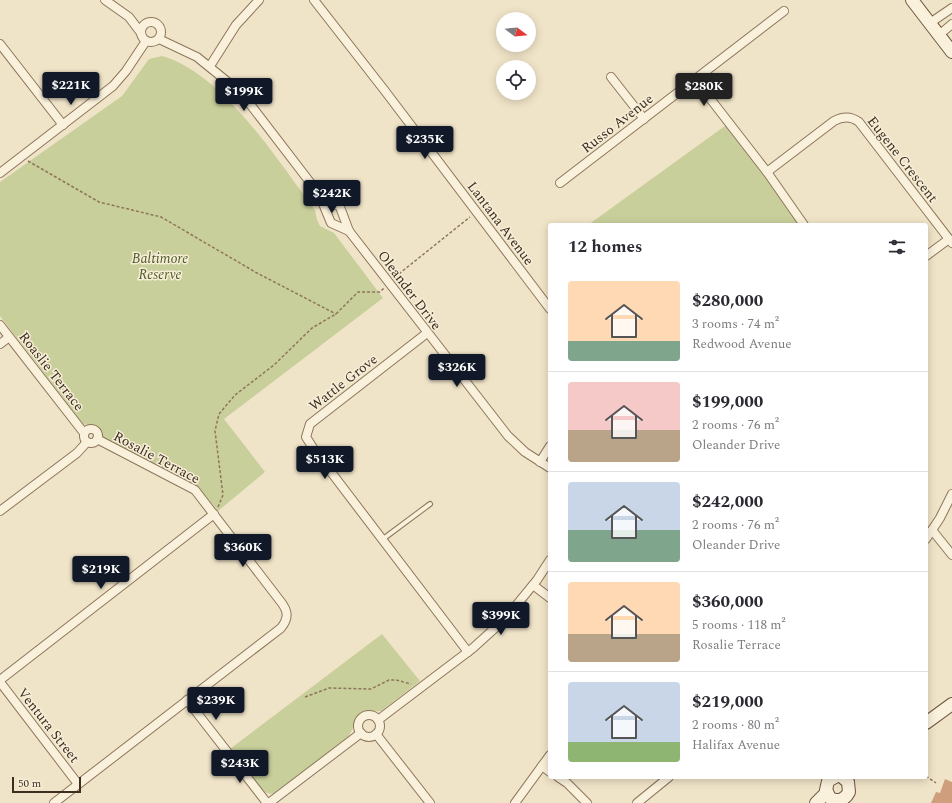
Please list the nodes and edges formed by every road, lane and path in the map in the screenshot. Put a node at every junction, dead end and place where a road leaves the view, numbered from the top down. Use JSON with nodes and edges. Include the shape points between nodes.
{"nodes":[{"id":1,"x":105,"y":0,"type":"edge"},
{"id":2,"x":259,"y":0,"type":"edge"},
{"id":3,"x":314,"y":0,"type":"edge"},
{"id":4,"x":912,"y":0,"type":"edge"},
{"id":5,"x":952,"y":8,"type":"edge"},
{"id":6,"x":784,"y":11,"type":"dead end"},
{"id":7,"x":129,"y":17,"type":"junction"},
{"id":8,"x":146,"y":23,"type":"junction"},
{"id":9,"x":930,"y":23,"type":"junction"},
{"id":10,"x":952,"y":24,"type":"edge"},
{"id":11,"x":141,"y":32,"type":"junction"},
{"id":12,"x":939,"y":36,"type":"junction"},
{"id":13,"x":159,"y":39,"type":"junction"},
{"id":14,"x":146,"y":42,"type":"junction"},
{"id":15,"x":0,"y":44,"type":"edge"},
{"id":16,"x":952,"y":52,"type":"edge"},
{"id":17,"x":210,"y":66,"type":"junction"},
{"id":18,"x":611,"y":76,"type":"dead end"},
{"id":19,"x":696,"y":79,"type":"junction"},
{"id":20,"x":644,"y":119,"type":"junction"},
{"id":21,"x":63,"y":125,"type":"junction"},
{"id":22,"x":21,"y":157,"type":"junction"},
{"id":23,"x":766,"y":172,"type":"junction"},
{"id":24,"x":0,"y":173,"type":"edge"},
{"id":25,"x":560,"y":183,"type":"dead end"},
{"id":26,"x":319,"y":194,"type":"junction"},
{"id":27,"x":477,"y":212,"type":"junction"},
{"id":28,"x":803,"y":223,"type":"edge"},
{"id":29,"x":349,"y":231,"type":"junction"},
{"id":30,"x":950,"y":241,"type":"edge"},
{"id":31,"x":928,"y":255,"type":"edge"},
{"id":32,"x":388,"y":282,"type":"junction"},
{"id":33,"x":548,"y":306,"type":"edge"},
{"id":34,"x":336,"y":314,"type":"junction"},
{"id":35,"x":0,"y":326,"type":"edge"},
{"id":36,"x":427,"y":333,"type":"junction"},
{"id":37,"x":9,"y":337,"type":"junction"},
{"id":38,"x":0,"y":344,"type":"edge"},
{"id":39,"x":84,"y":433,"type":"junction"},
{"id":40,"x":97,"y":439,"type":"junction"},
{"id":41,"x":86,"y":442,"type":"junction"},
{"id":42,"x":548,"y":449,"type":"edge"},
{"id":43,"x":540,"y":462,"type":"junction"},
{"id":44,"x":548,"y":467,"type":"edge"},
{"id":45,"x":952,"y":494,"type":"edge"},
{"id":46,"x":430,"y":504,"type":"dead end"},
{"id":47,"x":0,"y":511,"type":"edge"},
{"id":48,"x":214,"y":514,"type":"junction"},
{"id":49,"x":932,"y":530,"type":"junction"},
{"id":50,"x":928,"y":536,"type":"edge"},
{"id":51,"x":383,"y":539,"type":"junction"},
{"id":52,"x":952,"y":555,"type":"edge"},
{"id":53,"x":548,"y":563,"type":"edge"},
{"id":54,"x":533,"y":585,"type":"junction"},
{"id":55,"x":548,"y":596,"type":"edge"},
{"id":56,"x":468,"y":652,"type":"junction"},
{"id":57,"x":0,"y":681,"type":"edge"},
{"id":58,"x":411,"y":684,"type":"dead end"},
{"id":59,"x":305,"y":697,"type":"dead end"},
{"id":60,"x":187,"y":700,"type":"junction"},
{"id":61,"x":952,"y":704,"type":"edge"},
{"id":62,"x":378,"y":720,"type":"junction"},
{"id":63,"x":928,"y":722,"type":"edge"},
{"id":64,"x":361,"y":733,"type":"junction"},
{"id":65,"x":376,"y":734,"type":"junction"},
{"id":66,"x":548,"y":758,"type":"edge"},
{"id":67,"x":542,"y":766,"type":"junction"},
{"id":68,"x":548,"y":770,"type":"edge"},
{"id":69,"x":928,"y":777,"type":"edge"},
{"id":70,"x":561,"y":779,"type":"edge"},
{"id":71,"x":667,"y":779,"type":"edge"},
{"id":72,"x":936,"y":783,"type":"dead end"},
{"id":73,"x":78,"y":784,"type":"junction"},
{"id":74,"x":837,"y":784,"type":"edge"},
{"id":75,"x":54,"y":803,"type":"edge"},
{"id":76,"x":268,"y":803,"type":"edge"},
{"id":77,"x":430,"y":803,"type":"edge"},
{"id":78,"x":515,"y":803,"type":"edge"},
{"id":79,"x":587,"y":803,"type":"edge"},
{"id":80,"x":637,"y":803,"type":"edge"},
{"id":81,"x":816,"y":803,"type":"edge"}],
"edges":[{"from":1,"to":7,"type":"street"},
{"from":2,"to":17,"type":"street","via":[[236,25]]},
{"from":3,"to":27,"type":"street","name":"Lantana Avenue"},
{"from":4,"to":9,"type":"street"},
{"from":5,"to":9,"type":"street"},
{"from":6,"to":19,"type":"street","name":"Russo Avenue"},
{"from":7,"to":8,"type":"street"},
{"from":7,"to":11,"type":"street"},
{"from":8,"to":11,"type":"street"},
{"from":8,"to":13,"type":"street","via":[[154,22],[158,25],[161,30]]},
{"from":9,"to":12,"type":"street"},
{"from":10,"to":12,"type":"street"},
{"from":11,"to":14,"type":"street"},
{"from":12,"to":16,"type":"street"},
{"from":13,"to":14,"type":"street","via":[[153,43]]},
{"from":13,"to":17,"type":"street","name":"Oleander Drive","via":[[186,51]]},
{"from":14,"to":21,"type":"street","via":[[113,86]]},
{"from":15,"to":21,"type":"street"},
{"from":17,"to":26,"type":"street","name":"Oleander Drive","via":[[250,104]]},
{"from":18,"to":20,"type":"street"},
{"from":19,"to":20,"type":"street","name":"Russo Avenue"},
{"from":19,"to":23,"type":"street"},
{"from":20,"to":25,"type":"street","name":"Russo Avenue"},
{"from":21,"to":22,"type":"street"},
{"from":22,"to":24,"type":"street"},
{"from":22,"to":34,"type":"path","via":[[99,202],[161,217],[257,273]]},
{"from":23,"to":28,"type":"street"},
{"from":23,"to":30,"type":"street","name":"Eugene Crescent","via":[[834,121],[851,118],[859,122]]},
{"from":26,"to":29,"type":"street","name":"Oleander Drive","via":[[340,207]]},
{"from":26,"to":29,"type":"street","name":"Oleander Drive","via":[[331,222]]},
{"from":27,"to":32,"type":"path"},
{"from":27,"to":33,"type":"street","name":"Lantana Avenue"},
{"from":29,"to":32,"type":"street","name":"Oleander Drive"},
{"from":30,"to":31,"type":"street"},
{"from":32,"to":34,"type":"path","via":[[380,292],[358,292]]},
{"from":32,"to":36,"type":"street","name":"Oleander Drive"},
{"from":34,"to":48,"type":"path","via":[[312,328],[274,365],[235,395],[219,414],[215,431],[223,495]]},
{"from":35,"to":37,"type":"street","name":"Roaslie Terrace"},
{"from":36,"to":43,"type":"street","name":"Oleander Drive","via":[[508,436]]},
{"from":36,"to":51,"type":"street","name":"Wattle Grove","via":[[310,424],[306,432],[308,442]]},
{"from":37,"to":38,"type":"street"},
{"from":37,"to":39,"type":"street","name":"Roaslie Terrace"},
{"from":39,"to":40,"type":"street","via":[[89,429],[94,430],[98,434]]},
{"from":39,"to":41,"type":"street"},
{"from":40,"to":41,"type":"street","via":[[93,443]]},
{"from":40,"to":48,"type":"street","name":"Rosalie Terrace","via":[[195,490]]},
{"from":41,"to":47,"type":"street","via":[[77,453]]},
{"from":42,"to":43,"type":"street"},
{"from":43,"to":44,"type":"street","name":"Oleander Drive"},
{"from":45,"to":49,"type":"street"},
{"from":46,"to":51,"type":"lane"},
{"from":48,"to":57,"type":"street"},
{"from":48,"to":60,"type":"street","name":"Rosalie Terrace","via":[[281,602],[287,616],[281,628]]},
{"from":49,"to":50,"type":"street"},
{"from":49,"to":52,"type":"street"},
{"from":51,"to":56,"type":"street","name":"Wattle Grove"},
{"from":53,"to":54,"type":"street"},
{"from":54,"to":55,"type":"street"},
{"from":54,"to":56,"type":"street","via":[[505,619]]},
{"from":56,"to":62,"type":"street"},
{"from":57,"to":73,"type":"street","name":"Ventura Street"},
{"from":58,"to":59,"type":"path","via":[[389,680],[371,689],[330,688]]},
{"from":60,"to":73,"type":"street"},
{"from":60,"to":76,"type":"street"},
{"from":61,"to":63,"type":"street"},
{"from":62,"to":64,"type":"street","via":[[372,715],[364,716],[359,723]]},
{"from":62,"to":65,"type":"street","via":[[380,729]]},
{"from":64,"to":65,"type":"street","via":[[370,736]]},
{"from":64,"to":76,"type":"street"},
{"from":65,"to":77,"type":"street"},
{"from":66,"to":67,"type":"street"},
{"from":67,"to":68,"type":"street"},
{"from":67,"to":78,"type":"street"},
{"from":69,"to":72,"type":"path"},
{"from":70,"to":79,"type":"street"},
{"from":71,"to":80,"type":"street"},
{"from":73,"to":75,"type":"street"},
{"from":74,"to":81,"type":"street"}]}
